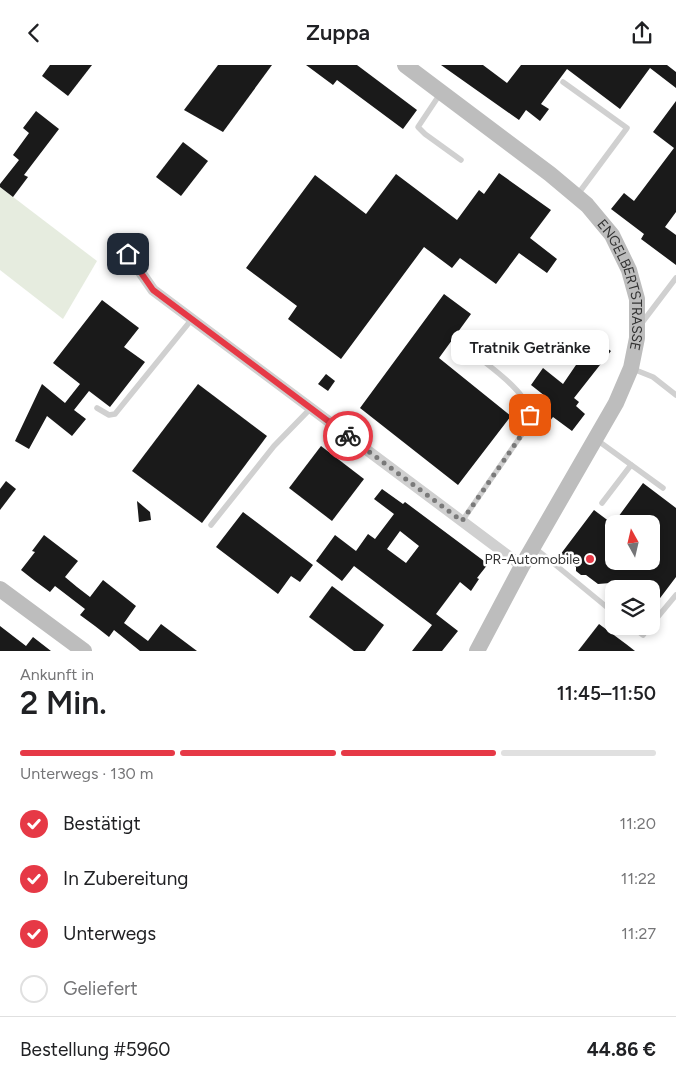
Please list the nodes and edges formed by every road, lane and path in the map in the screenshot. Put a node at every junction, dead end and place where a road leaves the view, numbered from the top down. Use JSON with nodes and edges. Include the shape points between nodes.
{"nodes":[{"id":1,"x":405,"y":65,"type":"edge"},
{"id":2,"x":563,"y":82,"type":"dead end"},
{"id":3,"x":442,"y":92,"type":"junction"},
{"id":4,"x":461,"y":160,"type":"dead end"},
{"id":5,"x":576,"y":196,"type":"junction"},
{"id":6,"x":128,"y":254,"type":"dead end"},
{"id":7,"x":676,"y":278,"type":"edge"},
{"id":8,"x":192,"y":319,"type":"junction"},
{"id":9,"x":637,"y":328,"type":"junction"},
{"id":10,"x":473,"y":353,"type":"dead end"},
{"id":11,"x":631,"y":368,"type":"junction"},
{"id":12,"x":676,"y":395,"type":"edge"},
{"id":13,"x":97,"y":408,"type":"dead end"},
{"id":14,"x":311,"y":408,"type":"junction"},
{"id":15,"x":595,"y":439,"type":"junction"},
{"id":16,"x":632,"y":465,"type":"junction"},
{"id":17,"x":663,"y":488,"type":"dead end"},
{"id":18,"x":602,"y":503,"type":"dead end"},
{"id":19,"x":462,"y":521,"type":"junction"},
{"id":20,"x":211,"y":525,"type":"dead end"},
{"id":21,"x":533,"y":547,"type":"junction"},
{"id":22,"x":522,"y":566,"type":"junction"},
{"id":23,"x":0,"y":589,"type":"edge"},
{"id":24,"x":676,"y":595,"type":"edge"},
{"id":25,"x":605,"y":606,"type":"edge"},
{"id":26,"x":660,"y":615,"type":"edge"},
{"id":27,"x":84,"y":651,"type":"edge"},
{"id":28,"x":477,"y":651,"type":"edge"}],
"edges":[{"from":1,"to":3,"type":"street","name":"ENGELBERTSTRASSE"},
{"from":2,"to":5,"type":"lane","via":[[627,128]]},
{"from":3,"to":4,"type":"lane","via":[[418,127]]},
{"from":3,"to":5,"type":"street","name":"ENGELBERTSTRASSE"},
{"from":5,"to":9,"type":"street","name":"ENGELBERTSTRASSE","via":[[612,235],[630,270],[637,299]]},
{"from":6,"to":8,"type":"street","via":[[153,290]]},
{"from":7,"to":9,"type":"lane"},
{"from":8,"to":13,"type":"lane","via":[[115,414],[109,415]]},
{"from":8,"to":14,"type":"street"},
{"from":9,"to":11,"type":"street","name":"ENGELBERTSTRASSE"},
{"from":10,"to":19,"type":"lane","via":[[506,379],[526,403],[530,415],[527,427]]},
{"from":11,"to":12,"type":"lane","via":[[653,377]]},
{"from":11,"to":15,"type":"street","name":"ENGELBERTSTRASSE"},
{"from":14,"to":19,"type":"street"},
{"from":14,"to":20,"type":"lane","via":[[274,446]]},
{"from":15,"to":16,"type":"lane"},
{"from":15,"to":21,"type":"street","name":"ENGELBERTSTRASSE"},
{"from":16,"to":17,"type":"lane"},
{"from":16,"to":18,"type":"lane"},
{"from":19,"to":22,"type":"street"},
{"from":21,"to":22,"type":"street","name":"ENGELBERTSTRASSE"},
{"from":21,"to":25,"type":"lane"},
{"from":22,"to":28,"type":"street","name":"ENGELBERTSTRASSE"},
{"from":23,"to":27,"type":"street"},
{"from":24,"to":26,"type":"lane"}]}
